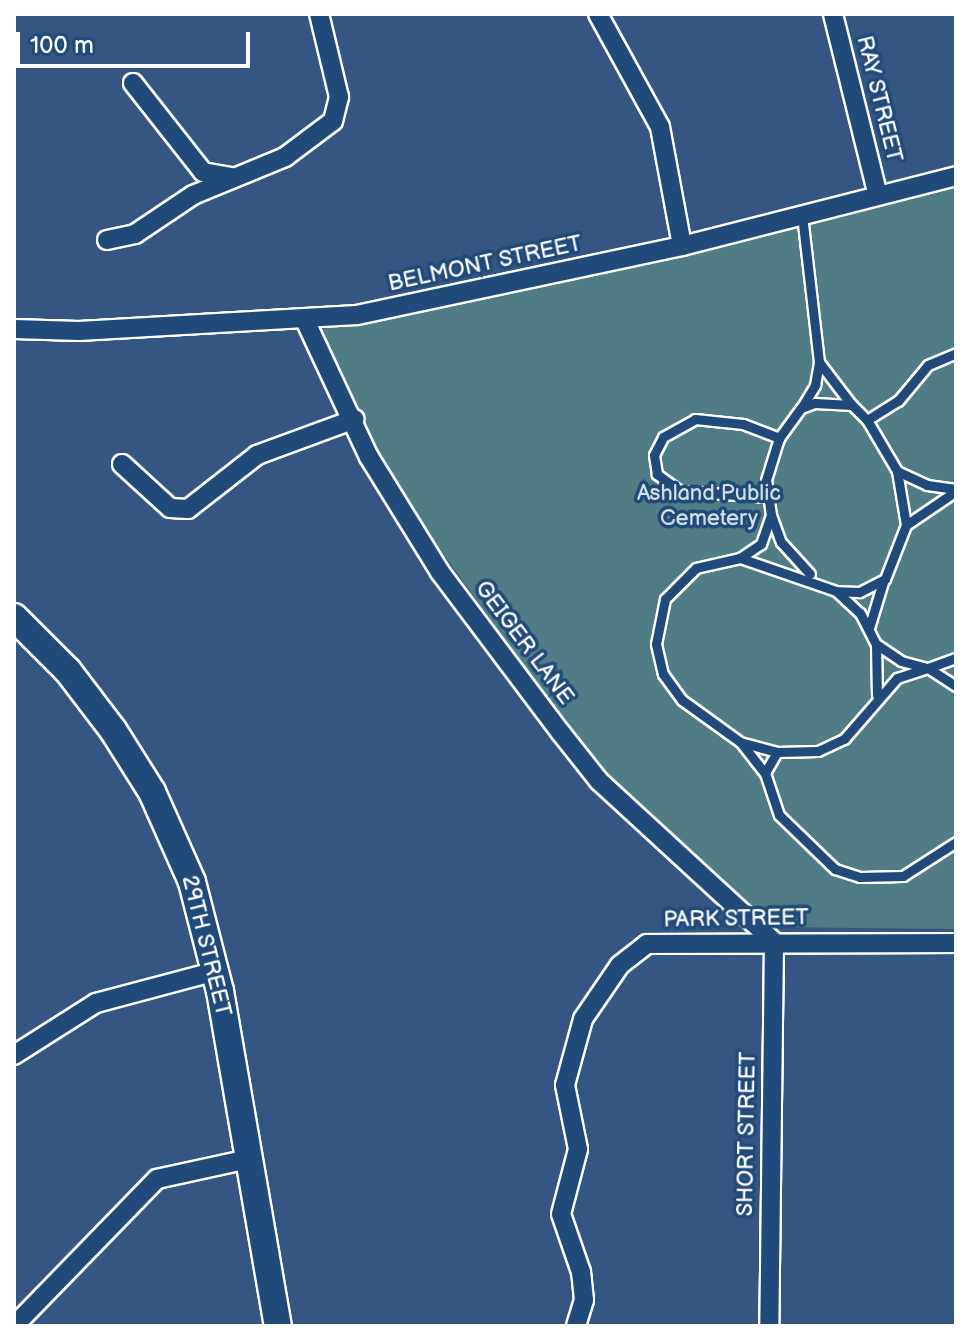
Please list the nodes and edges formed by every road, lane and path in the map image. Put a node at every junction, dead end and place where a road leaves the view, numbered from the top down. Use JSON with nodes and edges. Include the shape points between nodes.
{"nodes":[{"id":1,"x":319,"y":14,"type":"edge"},
{"id":2,"x":598,"y":14,"type":"edge"},
{"id":3,"x":833,"y":14,"type":"edge"},
{"id":4,"x":133,"y":83,"type":"dead end"},
{"id":5,"x":956,"y":176,"type":"edge"},
{"id":6,"x":232,"y":177,"type":"junction"},
{"id":7,"x":878,"y":196,"type":"junction"},
{"id":8,"x":802,"y":215,"type":"junction"},
{"id":9,"x":107,"y":240,"type":"dead end"},
{"id":10,"x":682,"y":246,"type":"junction"},
{"id":11,"x":305,"y":320,"type":"junction"},
{"id":12,"x":14,"y":329,"type":"edge"},
{"id":13,"x":956,"y":353,"type":"edge"},
{"id":14,"x":819,"y":362,"type":"junction"},
{"id":15,"x":852,"y":405,"type":"junction"},
{"id":16,"x":801,"y":408,"type":"junction"},
{"id":17,"x":355,"y":419,"type":"junction"},
{"id":18,"x":867,"y":420,"type":"junction"},
{"id":19,"x":779,"y":438,"type":"junction"},
{"id":20,"x":122,"y":464,"type":"dead end"},
{"id":21,"x":897,"y":471,"type":"junction"},
{"id":22,"x":956,"y":490,"type":"edge"},
{"id":23,"x":767,"y":497,"type":"junction"},
{"id":24,"x":771,"y":515,"type":"junction"},
{"id":25,"x":906,"y":525,"type":"junction"},
{"id":26,"x":740,"y":558,"type":"junction"},
{"id":27,"x":885,"y":579,"type":"junction"},
{"id":28,"x":819,"y":581,"type":"junction"},
{"id":29,"x":836,"y":591,"type":"junction"},
{"id":30,"x":14,"y":617,"type":"edge"},
{"id":31,"x":869,"y":628,"type":"junction"},
{"id":32,"x":876,"y":644,"type":"junction"},
{"id":33,"x":956,"y":658,"type":"edge"},
{"id":34,"x":928,"y":668,"type":"junction"},
{"id":35,"x":956,"y":686,"type":"edge"},
{"id":36,"x":877,"y":695,"type":"junction"},
{"id":37,"x":740,"y":742,"type":"junction"},
{"id":38,"x":777,"y":752,"type":"junction"},
{"id":39,"x":765,"y":773,"type":"junction"},
{"id":40,"x":956,"y":842,"type":"edge"},
{"id":41,"x":774,"y":942,"type":"junction"},
{"id":42,"x":956,"y":943,"type":"edge"},
{"id":43,"x":216,"y":971,"type":"junction"},
{"id":44,"x":14,"y":1055,"type":"edge"},
{"id":45,"x":249,"y":1159,"type":"junction"},
{"id":46,"x":14,"y":1326,"type":"edge"},
{"id":47,"x":278,"y":1326,"type":"edge"},
{"id":48,"x":576,"y":1326,"type":"edge"},
{"id":49,"x":769,"y":1326,"type":"edge"}],
"edges":[{"from":1,"to":6,"type":"street","via":[[339,97],[333,121],[285,157]]},
{"from":2,"to":10,"type":"street","via":[[660,127]]},
{"from":3,"to":7,"type":"street","name":"RAY STREET"},
{"from":4,"to":6,"type":"street","via":[[203,172]]},
{"from":5,"to":7,"type":"street","name":"BELMONT STREET"},
{"from":6,"to":9,"type":"street","via":[[135,234]]},
{"from":7,"to":8,"type":"street","name":"BELMONT STREET"},
{"from":8,"to":10,"type":"street","name":"BELMONT STREET"},
{"from":8,"to":14,"type":"lane"},
{"from":10,"to":11,"type":"street","name":"BELMONT STREET","via":[[387,309]]},
{"from":11,"to":12,"type":"street","name":"BELMONT STREET"},
{"from":11,"to":17,"type":"street","name":"GEIGER LANE"},
{"from":13,"to":18,"type":"lane","via":[[928,365],[898,401]]},
{"from":14,"to":15,"type":"lane"},
{"from":14,"to":16,"type":"lane","via":[[815,385]]},
{"from":15,"to":16,"type":"lane","via":[[832,400]]},
{"from":15,"to":18,"type":"lane"},
{"from":16,"to":19,"type":"lane"},
{"from":17,"to":20,"type":"street","via":[[257,455],[188,509],[170,508]]},
{"from":17,"to":41,"type":"street","name":"GEIGER LANE","via":[[369,457],[440,572],[599,781]]},
{"from":18,"to":21,"type":"lane"},
{"from":19,"to":23,"type":"lane","via":[[768,465]]},
{"from":19,"to":23,"type":"lane","via":[[743,424],[695,419],[663,437],[654,455],[657,474],[680,491]]},
{"from":21,"to":22,"type":"lane","via":[[927,485]]},
{"from":21,"to":25,"type":"lane"},
{"from":22,"to":25,"type":"lane"},
{"from":23,"to":24,"type":"lane"},
{"from":24,"to":26,"type":"lane","via":[[761,544]]},
{"from":24,"to":28,"type":"lane","via":[[790,555]]},
{"from":25,"to":27,"type":"lane"},
{"from":26,"to":28,"type":"lane"},
{"from":26,"to":37,"type":"lane","via":[[708,562],[674,586],[659,613],[656,644],[663,674],[682,700]]},
{"from":27,"to":29,"type":"lane","via":[[859,592]]},
{"from":27,"to":31,"type":"lane"},
{"from":28,"to":29,"type":"lane"},
{"from":29,"to":31,"type":"lane"},
{"from":30,"to":43,"type":"street","name":"29TH STREET","via":[[92,701],[152,792],[192,882]]},
{"from":31,"to":32,"type":"lane"},
{"from":32,"to":34,"type":"lane","via":[[910,666]]},
{"from":32,"to":36,"type":"lane"},
{"from":33,"to":34,"type":"lane"},
{"from":34,"to":35,"type":"lane"},
{"from":34,"to":36,"type":"lane","via":[[897,678]]},
{"from":36,"to":38,"type":"lane","via":[[844,739],[818,751]]},
{"from":37,"to":38,"type":"lane"},
{"from":37,"to":39,"type":"lane"},
{"from":38,"to":39,"type":"lane"},
{"from":39,"to":40,"type":"lane","via":[[772,801],[794,836],[847,874],[903,876]]},
{"from":41,"to":42,"type":"street","name":"PARK STREET"},
{"from":41,"to":48,"type":"street","name":"PARK STREET","via":[[642,945],[583,1019],[565,1085],[578,1149],[561,1214],[581,1272],[584,1300]]},
{"from":41,"to":49,"type":"street","name":"SHORT STREET"},
{"from":43,"to":44,"type":"street","via":[[96,1003]]},
{"from":43,"to":45,"type":"street","name":"29TH STREET"},
{"from":45,"to":46,"type":"street","via":[[179,1171],[142,1189]]},
{"from":45,"to":47,"type":"street","name":"29TH STREET"}]}
